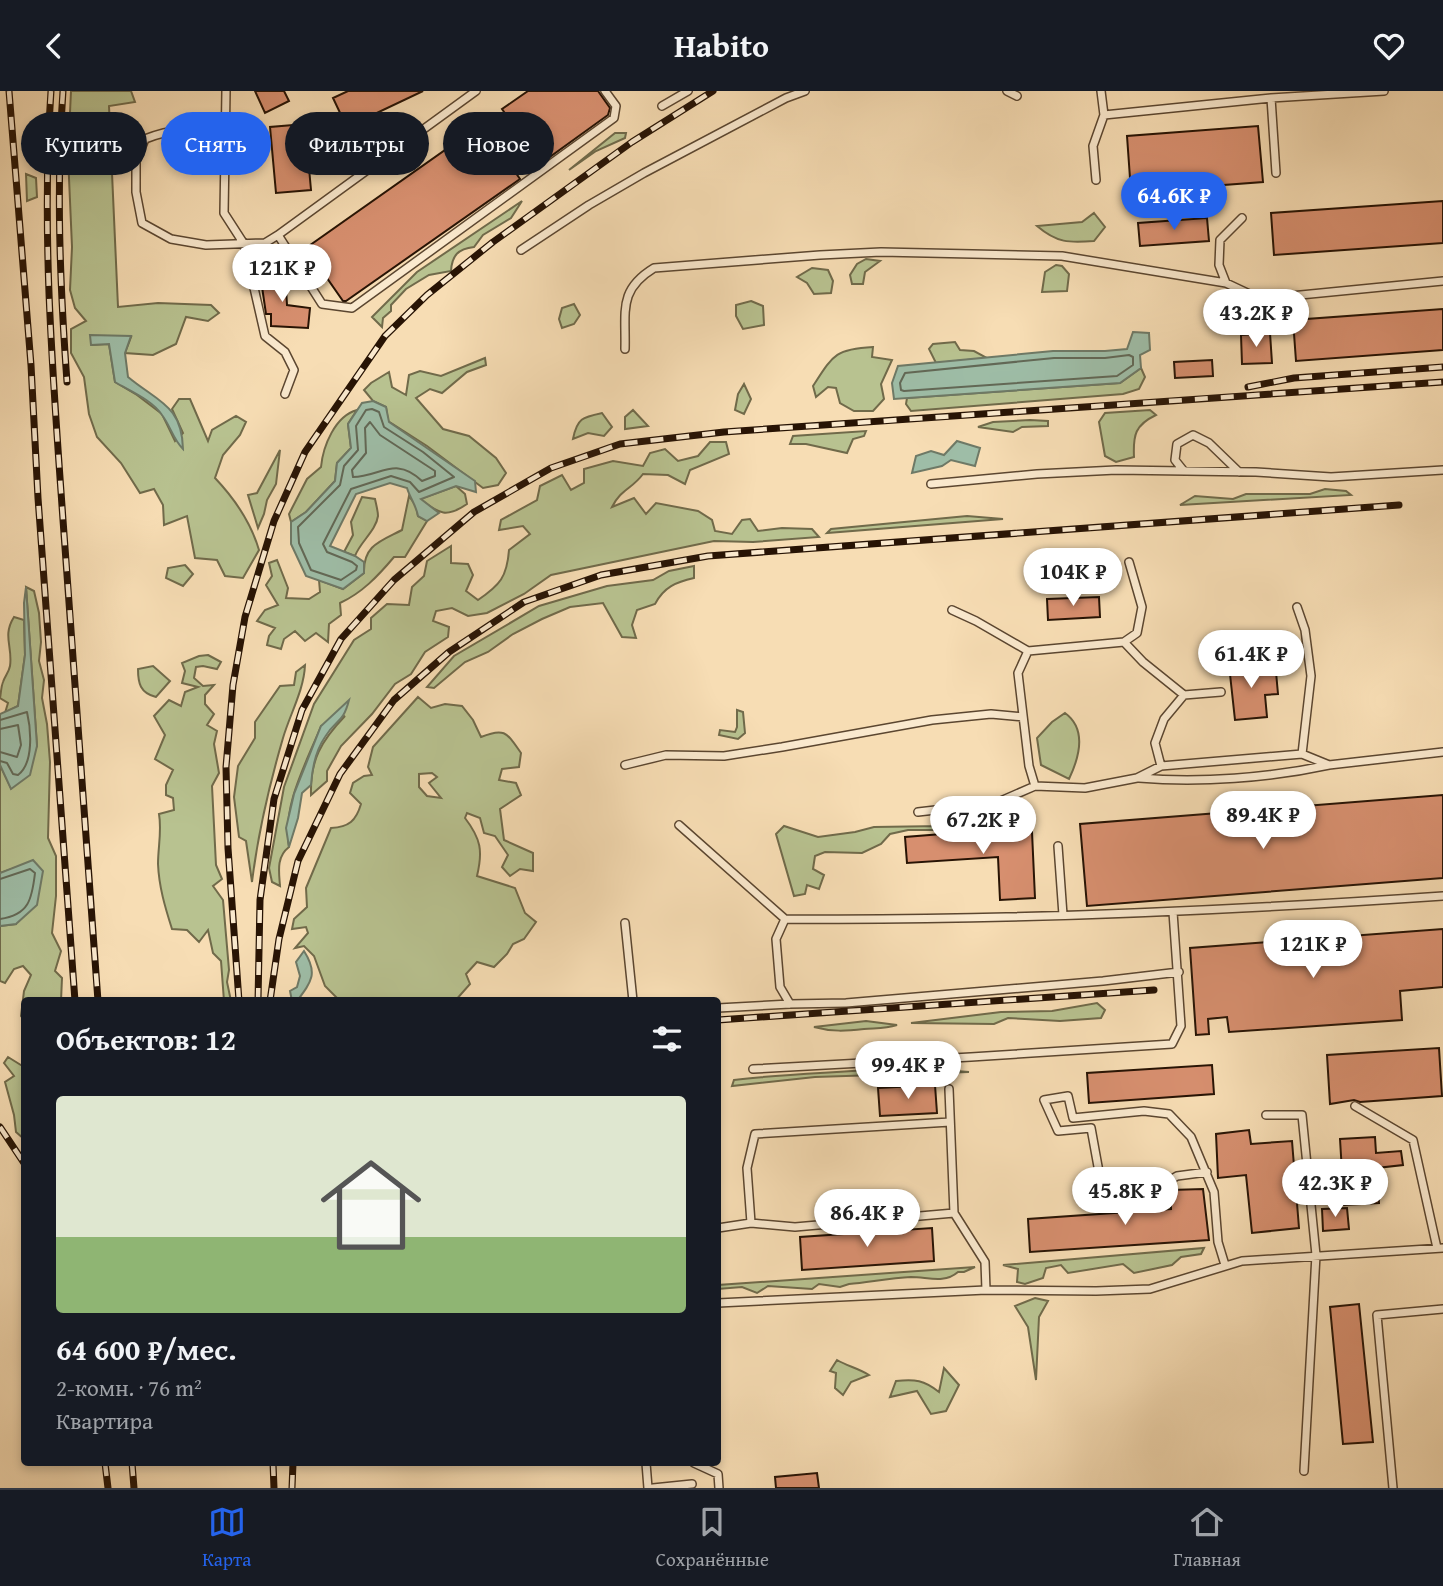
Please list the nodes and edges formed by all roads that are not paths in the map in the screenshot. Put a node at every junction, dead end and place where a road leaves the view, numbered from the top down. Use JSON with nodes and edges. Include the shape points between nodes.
{"nodes":[{"id":1,"x":226,"y":91,"type":"edge"},
{"id":2,"x":476,"y":91,"type":"edge"},
{"id":3,"x":605,"y":91,"type":"edge"},
{"id":4,"x":688,"y":91,"type":"edge"},
{"id":5,"x":805,"y":91,"type":"edge"},
{"id":6,"x":1007,"y":91,"type":"edge"},
{"id":7,"x":1101,"y":91,"type":"edge"},
{"id":8,"x":1384,"y":91,"type":"edge"},
{"id":9,"x":1017,"y":96,"type":"dead end"},
{"id":10,"x":1271,"y":98,"type":"junction"},
{"id":11,"x":662,"y":106,"type":"dead end"},
{"id":12,"x":226,"y":112,"type":"edge"},
{"id":13,"x":1104,"y":115,"type":"junction"},
{"id":14,"x":161,"y":133,"type":"edge"},
{"id":15,"x":1276,"y":173,"type":"dead end"},
{"id":16,"x":225,"y":175,"type":"edge"},
{"id":17,"x":1096,"y":180,"type":"dead end"},
{"id":18,"x":1242,"y":218,"type":"dead end"},
{"id":19,"x":278,"y":235,"type":"junction"},
{"id":20,"x":244,"y":244,"type":"junction"},
{"id":21,"x":521,"y":250,"type":"dead end"},
{"id":22,"x":1443,"y":281,"type":"edge"},
{"id":23,"x":1226,"y":283,"type":"junction"},
{"id":24,"x":1260,"y":299,"type":"junction"},
{"id":25,"x":1260,"y":324,"type":"dead end"},
{"id":26,"x":625,"y":349,"type":"dead end"},
{"id":27,"x":285,"y":394,"type":"dead end"},
{"id":28,"x":1183,"y":470,"type":"junction"},
{"id":29,"x":1443,"y":470,"type":"edge"},
{"id":30,"x":1239,"y":472,"type":"junction"},
{"id":31,"x":931,"y":484,"type":"dead end"},
{"id":32,"x":1129,"y":562,"type":"dead end"},
{"id":33,"x":1297,"y":607,"type":"dead end"},
{"id":34,"x":952,"y":610,"type":"dead end"},
{"id":35,"x":1124,"y":642,"type":"junction"},
{"id":36,"x":1028,"y":651,"type":"junction"},
{"id":37,"x":1222,"y":692,"type":"dead end"},
{"id":38,"x":1184,"y":695,"type":"junction"},
{"id":39,"x":1023,"y":717,"type":"junction"},
{"id":40,"x":1443,"y":752,"type":"edge"},
{"id":41,"x":1302,"y":754,"type":"junction"},
{"id":42,"x":625,"y":765,"type":"dead end"},
{"id":43,"x":1329,"y":765,"type":"junction"},
{"id":44,"x":1161,"y":766,"type":"junction"},
{"id":45,"x":1137,"y":778,"type":"junction"},
{"id":46,"x":1035,"y":786,"type":"junction"},
{"id":47,"x":918,"y":812,"type":"dead end"},
{"id":48,"x":680,"y":825,"type":"dead end"},
{"id":49,"x":1058,"y":846,"type":"dead end"},
{"id":50,"x":1443,"y":896,"type":"edge"},
{"id":51,"x":1173,"y":912,"type":"junction"},
{"id":52,"x":1063,"y":915,"type":"junction"},
{"id":53,"x":785,"y":919,"type":"junction"},
{"id":54,"x":625,"y":923,"type":"dead end"},
{"id":55,"x":1179,"y":972,"type":"junction"},
{"id":56,"x":633,"y":997,"type":"edge"},
{"id":57,"x":790,"y":1004,"type":"junction"},
{"id":58,"x":721,"y":1009,"type":"edge"},
{"id":59,"x":753,"y":1069,"type":"dead end"},
{"id":60,"x":949,"y":1089,"type":"dead end"},
{"id":61,"x":1355,"y":1106,"type":"dead end"},
{"id":62,"x":1266,"y":1115,"type":"dead end"},
{"id":63,"x":950,"y":1122,"type":"junction"},
{"id":64,"x":1206,"y":1173,"type":"junction"},
{"id":65,"x":954,"y":1213,"type":"junction"},
{"id":66,"x":751,"y":1223,"type":"junction"},
{"id":67,"x":721,"y":1228,"type":"edge"},
{"id":68,"x":1440,"y":1248,"type":"edge"},
{"id":69,"x":1316,"y":1255,"type":"junction"},
{"id":70,"x":1225,"y":1265,"type":"junction"},
{"id":71,"x":986,"y":1290,"type":"junction"},
{"id":72,"x":721,"y":1303,"type":"edge"},
{"id":73,"x":1443,"y":1309,"type":"edge"},
{"id":74,"x":646,"y":1466,"type":"edge"},
{"id":75,"x":701,"y":1466,"type":"edge"},
{"id":76,"x":1304,"y":1471,"type":"dead end"},
{"id":77,"x":692,"y":1484,"type":"dead end"},
{"id":78,"x":650,"y":1488,"type":"edge"},
{"id":79,"x":719,"y":1488,"type":"edge"},
{"id":80,"x":1393,"y":1488,"type":"edge"}],
"edges":[{"from":1,"to":12,"type":"lane"},
{"from":2,"to":19,"type":"lane"},
{"from":3,"to":19,"type":"lane","via":[[616,106],[614,118],[352,308],[323,304]]},
{"from":4,"to":11,"type":"lane"},
{"from":5,"to":21,"type":"lane","via":[[644,173]]},
{"from":6,"to":9,"type":"lane"},
{"from":7,"to":13,"type":"lane"},
{"from":8,"to":10,"type":"lane"},
{"from":10,"to":13,"type":"lane"},
{"from":10,"to":15,"type":"lane"},
{"from":13,"to":17,"type":"lane","via":[[1093,146]]},
{"from":14,"to":20,"type":"lane","via":[[145,139],[136,161],[142,223],[171,239],[206,245]]},
{"from":16,"to":20,"type":"lane","via":[[225,213]]},
{"from":18,"to":23,"type":"lane","via":[[1220,240],[1219,265]]},
{"from":19,"to":20,"type":"lane","via":[[265,243]]},
{"from":20,"to":27,"type":"lane","via":[[265,336],[285,352],[294,370]]},
{"from":22,"to":24,"type":"lane"},
{"from":23,"to":24,"type":"lane"},
{"from":23,"to":26,"type":"lane","via":[[1062,256],[869,253],[654,268],[638,278],[626,298]]},
{"from":24,"to":25,"type":"lane"},
{"from":28,"to":30,"type":"lane"},
{"from":28,"to":30,"type":"lane","via":[[1175,460],[1177,444],[1193,435],[1209,443]]},
{"from":28,"to":31,"type":"lane","via":[[1037,474]]},
{"from":29,"to":30,"type":"lane","via":[[1331,477]]},
{"from":32,"to":35,"type":"lane","via":[[1142,607],[1137,633]]},
{"from":33,"to":41,"type":"lane","via":[[1311,676]]},
{"from":34,"to":36,"type":"lane"},
{"from":35,"to":36,"type":"lane"},
{"from":35,"to":38,"type":"lane"},
{"from":36,"to":39,"type":"lane","via":[[1018,673]]},
{"from":37,"to":38,"type":"lane"},
{"from":38,"to":44,"type":"lane","via":[[1164,719],[1155,743]]},
{"from":39,"to":42,"type":"lane","via":[[991,714],[932,720],[724,756],[666,755]]},
{"from":39,"to":46,"type":"lane"},
{"from":40,"to":43,"type":"lane"},
{"from":41,"to":43,"type":"lane"},
{"from":41,"to":44,"type":"lane"},
{"from":43,"to":45,"type":"lane","via":[[1291,773],[1169,781]]},
{"from":44,"to":45,"type":"lane"},
{"from":45,"to":46,"type":"lane","via":[[1085,788]]},
{"from":46,"to":47,"type":"lane","via":[[996,803]]},
{"from":48,"to":53,"type":"lane"},
{"from":49,"to":52,"type":"lane"},
{"from":50,"to":51,"type":"lane"},
{"from":51,"to":52,"type":"lane"},
{"from":51,"to":55,"type":"lane"},
{"from":52,"to":53,"type":"lane"},
{"from":53,"to":57,"type":"lane","via":[[776,939],[780,987]]},
{"from":54,"to":56,"type":"lane"},
{"from":55,"to":57,"type":"lane","via":[[846,1003]]},
{"from":55,"to":59,"type":"lane","via":[[1181,1025],[1172,1044]]},
{"from":57,"to":58,"type":"lane"},
{"from":60,"to":63,"type":"lane"},
{"from":61,"to":68,"type":"lane","via":[[1413,1140]]},
{"from":62,"to":69,"type":"lane","via":[[1302,1115]]},
{"from":63,"to":65,"type":"lane"},
{"from":63,"to":66,"type":"lane","via":[[755,1134],[747,1168]]},
{"from":64,"to":64,"type":"lane","via":[[1191,1137],[1168,1114],[1144,1111],[1073,1118],[1068,1096],[1044,1100],[1058,1131],[1091,1128],[1103,1194],[1154,1190],[1177,1176]]},
{"from":64,"to":70,"type":"lane","via":[[1214,1192],[1217,1242]]},
{"from":65,"to":66,"type":"lane","via":[[795,1227]]},
{"from":65,"to":71,"type":"lane","via":[[985,1262]]},
{"from":66,"to":67,"type":"lane"},
{"from":68,"to":69,"type":"lane"},
{"from":69,"to":70,"type":"lane"},
{"from":69,"to":76,"type":"lane"},
{"from":70,"to":71,"type":"lane","via":[[1150,1289]]},
{"from":71,"to":72,"type":"lane"},
{"from":73,"to":80,"type":"lane","via":[[1377,1315]]},
{"from":74,"to":78,"type":"lane"},
{"from":75,"to":79,"type":"lane","via":[[718,1474]]},
{"from":77,"to":78,"type":"lane"}]}
